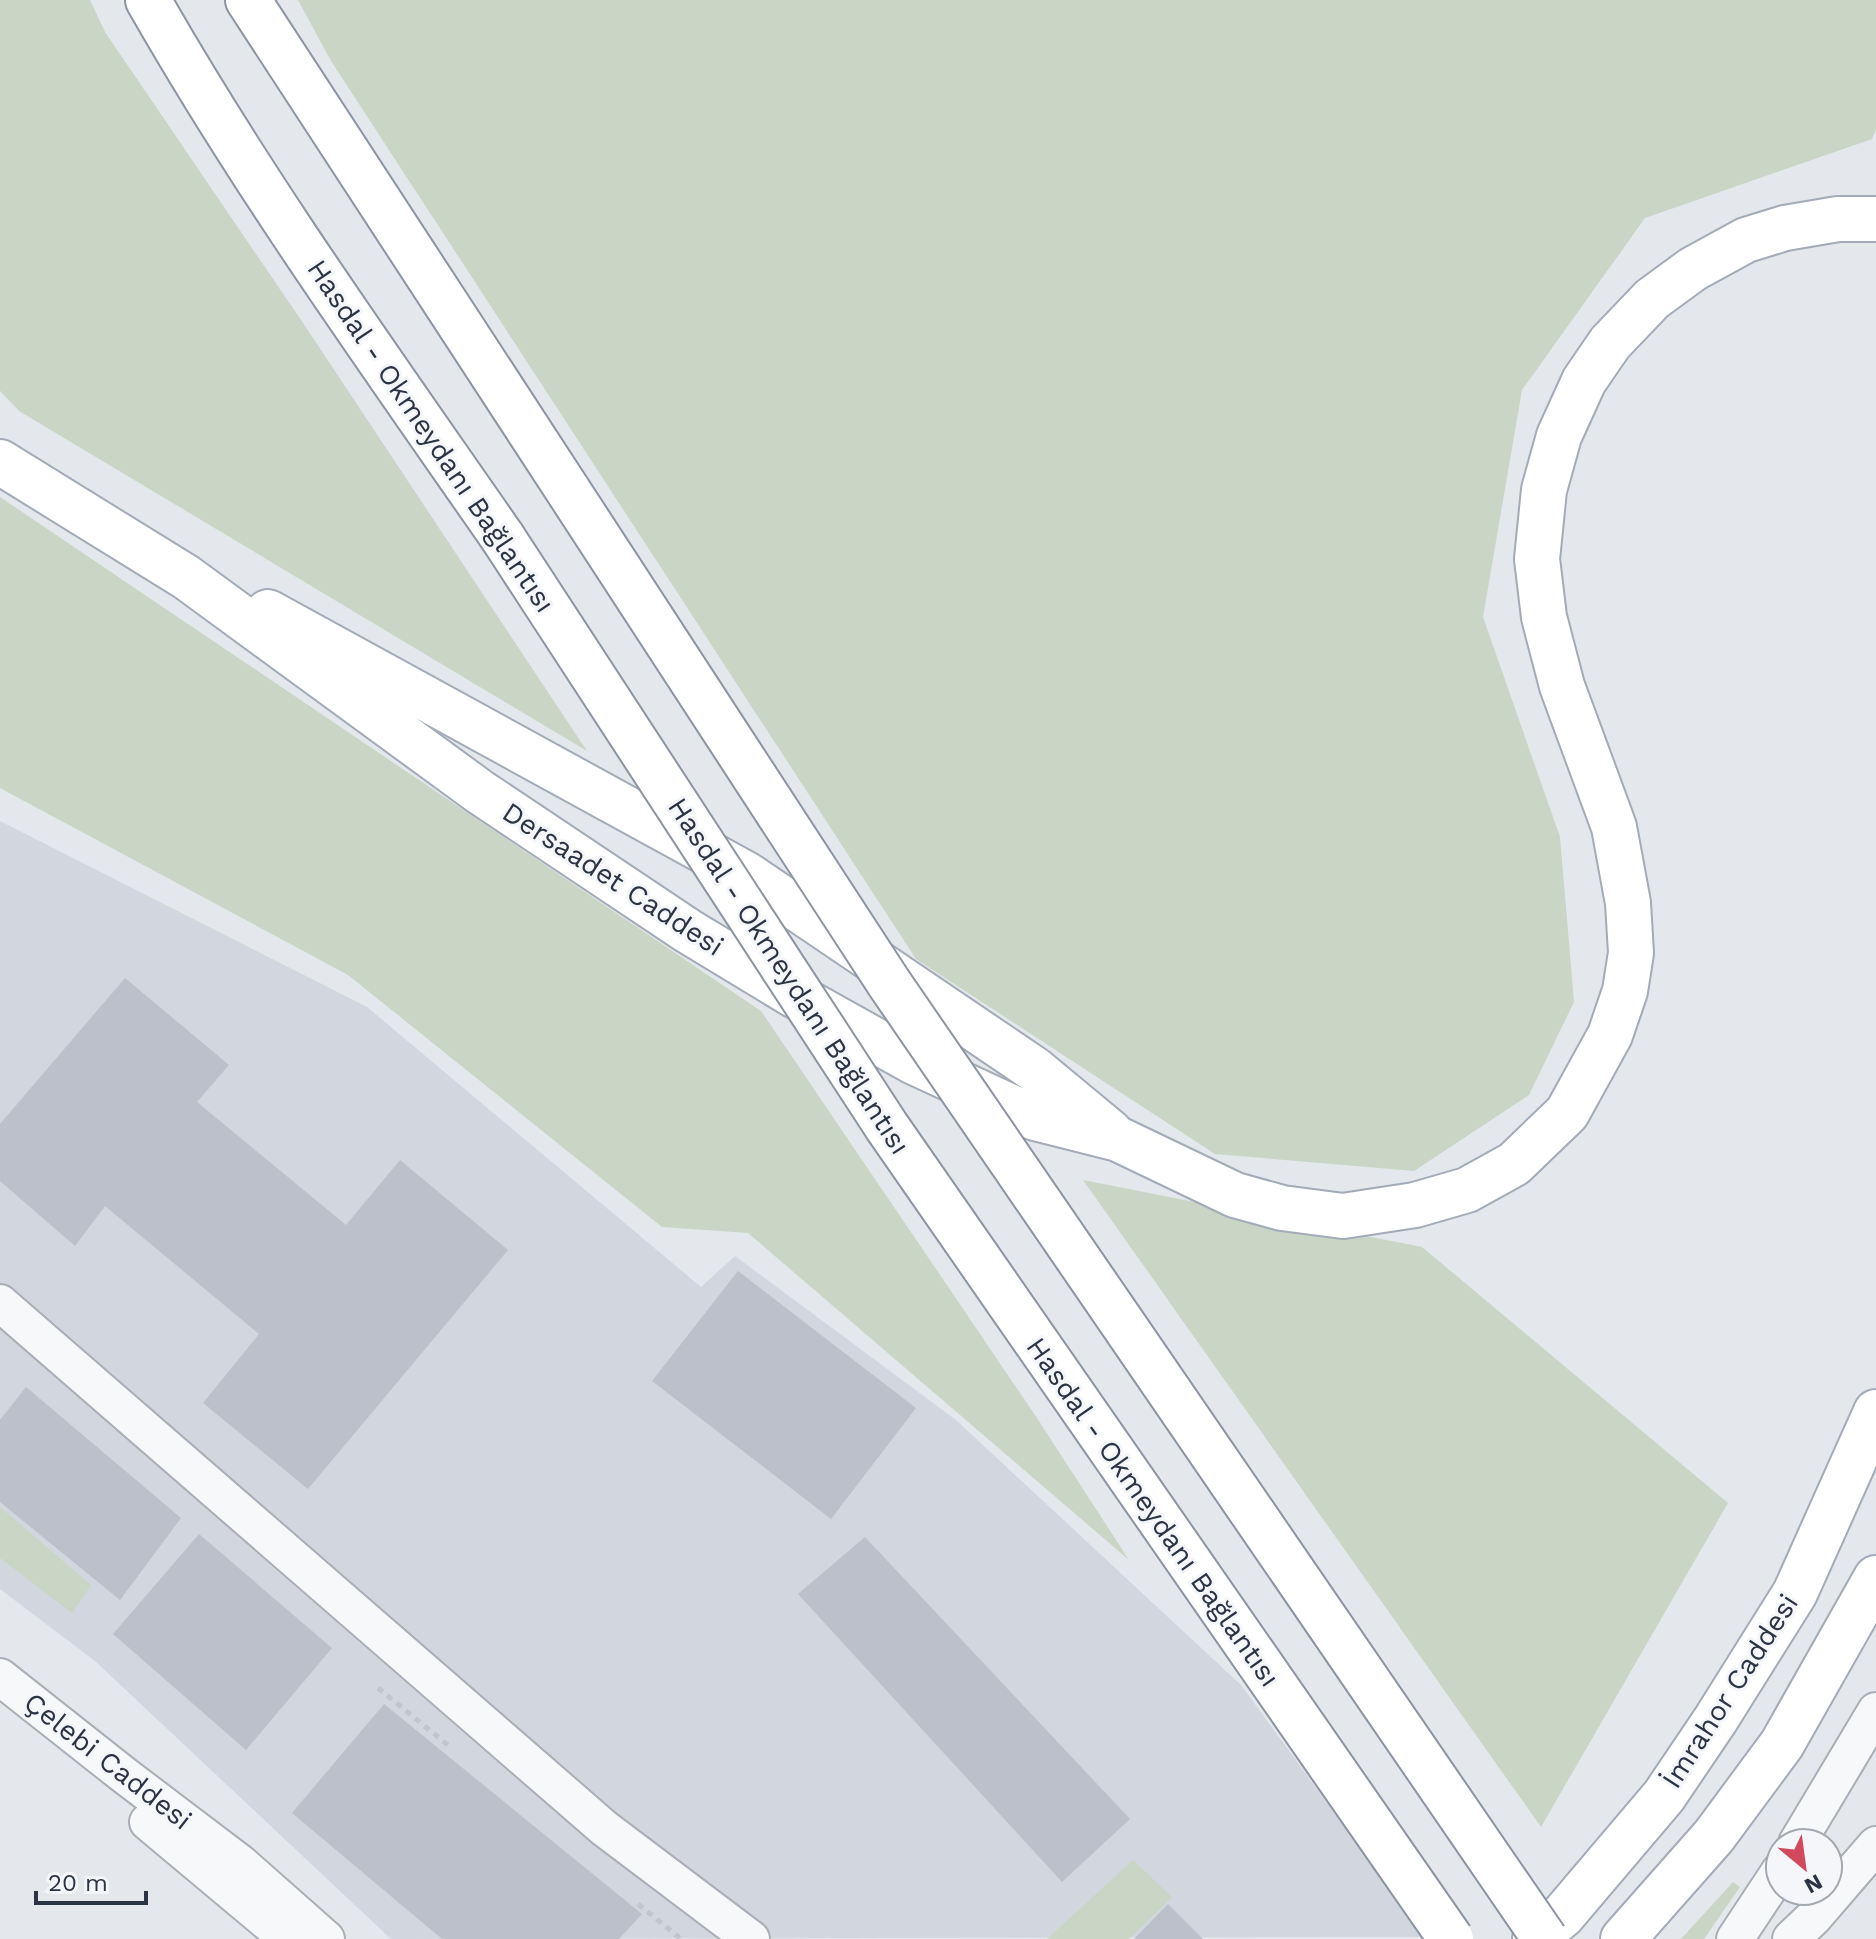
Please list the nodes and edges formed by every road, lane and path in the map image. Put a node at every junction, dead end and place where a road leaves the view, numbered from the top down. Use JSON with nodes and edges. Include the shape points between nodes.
{"nodes":[{"id":1,"x":148,"y":0,"type":"edge"},
{"id":2,"x":248,"y":0,"type":"edge"},
{"id":3,"x":1876,"y":219,"type":"edge"},
{"id":4,"x":0,"y":462,"type":"edge"},
{"id":5,"x":186,"y":577,"type":"junction"},
{"id":6,"x":1118,"y":1139,"type":"junction"},
{"id":7,"x":0,"y":1303,"type":"edge"},
{"id":8,"x":1876,"y":1412,"type":"edge"},
{"id":9,"x":1876,"y":1472,"type":"edge"},
{"id":10,"x":1873,"y":1587,"type":"edge"},
{"id":11,"x":1795,"y":1593,"type":"junction"},
{"id":12,"x":0,"y":1677,"type":"edge"},
{"id":13,"x":0,"y":1703,"type":"edge"},
{"id":14,"x":1876,"y":1711,"type":"edge"},
{"id":15,"x":1807,"y":1827,"type":"edge"},
{"id":16,"x":1876,"y":1845,"type":"edge"},
{"id":17,"x":1764,"y":1895,"type":"edge"},
{"id":18,"x":288,"y":1939,"type":"edge"},
{"id":19,"x":326,"y":1939,"type":"edge"},
{"id":20,"x":751,"y":1939,"type":"edge"},
{"id":21,"x":1451,"y":1939,"type":"edge"},
{"id":22,"x":1535,"y":1939,"type":"edge"},
{"id":23,"x":1545,"y":1939,"type":"edge"},
{"id":24,"x":1623,"y":1939,"type":"edge"},
{"id":25,"x":1735,"y":1939,"type":"edge"},
{"id":26,"x":1791,"y":1939,"type":"edge"}],
"edges":[{"from":1,"to":21,"type":"main road","name":"Hasdal - Okmeydanı Bağlantısı","bridge":true,"via":[[220,120],[503,538],[887,1127]]},
{"from":2,"to":23,"type":"main road","bridge":true,"via":[[889,983]]},
{"from":3,"to":6,"type":"main road","name":"Dersaadet Caddesi","via":[[1785,228],[1746,240],[1693,269],[1652,299],[1610,343],[1584,381],[1559,436],[1544,490],[1537,559],[1544,617],[1562,686],[1614,827],[1631,953],[1610,1035],[1567,1113],[1514,1164],[1467,1190],[1415,1205],[1343,1216],[1235,1195]]},
{"from":4,"to":5,"type":"main road","name":"Dersaadet Caddesi"},
{"from":5,"to":6,"type":"main road","name":"Dersaadet Caddesi","via":[[264,609],[746,874],[1034,1069]]},
{"from":5,"to":6,"type":"main road","name":"Dersaadet Caddesi","via":[[480,792],[688,931],[914,1062],[1035,1118]]},
{"from":7,"to":20,"type":"street","via":[[604,1828]]},
{"from":8,"to":11,"type":"main road","name":"İmrahor Caddesi"},
{"from":9,"to":11,"type":"main road"},
{"from":10,"to":24,"type":"main road","via":[[1782,1744],[1714,1836]]},
{"from":11,"to":22,"type":"main road","name":"İmrahor Caddesi","via":[[1664,1796],[1563,1915]]},
{"from":12,"to":19,"type":"street","name":"Çelebi Caddesi","via":[[240,1863]]},
{"from":13,"to":18,"type":"street","name":"Çelebi Caddesi"},
{"from":14,"to":15,"type":"street"},
{"from":16,"to":26,"type":"street"},
{"from":17,"to":25,"type":"street"}]}
